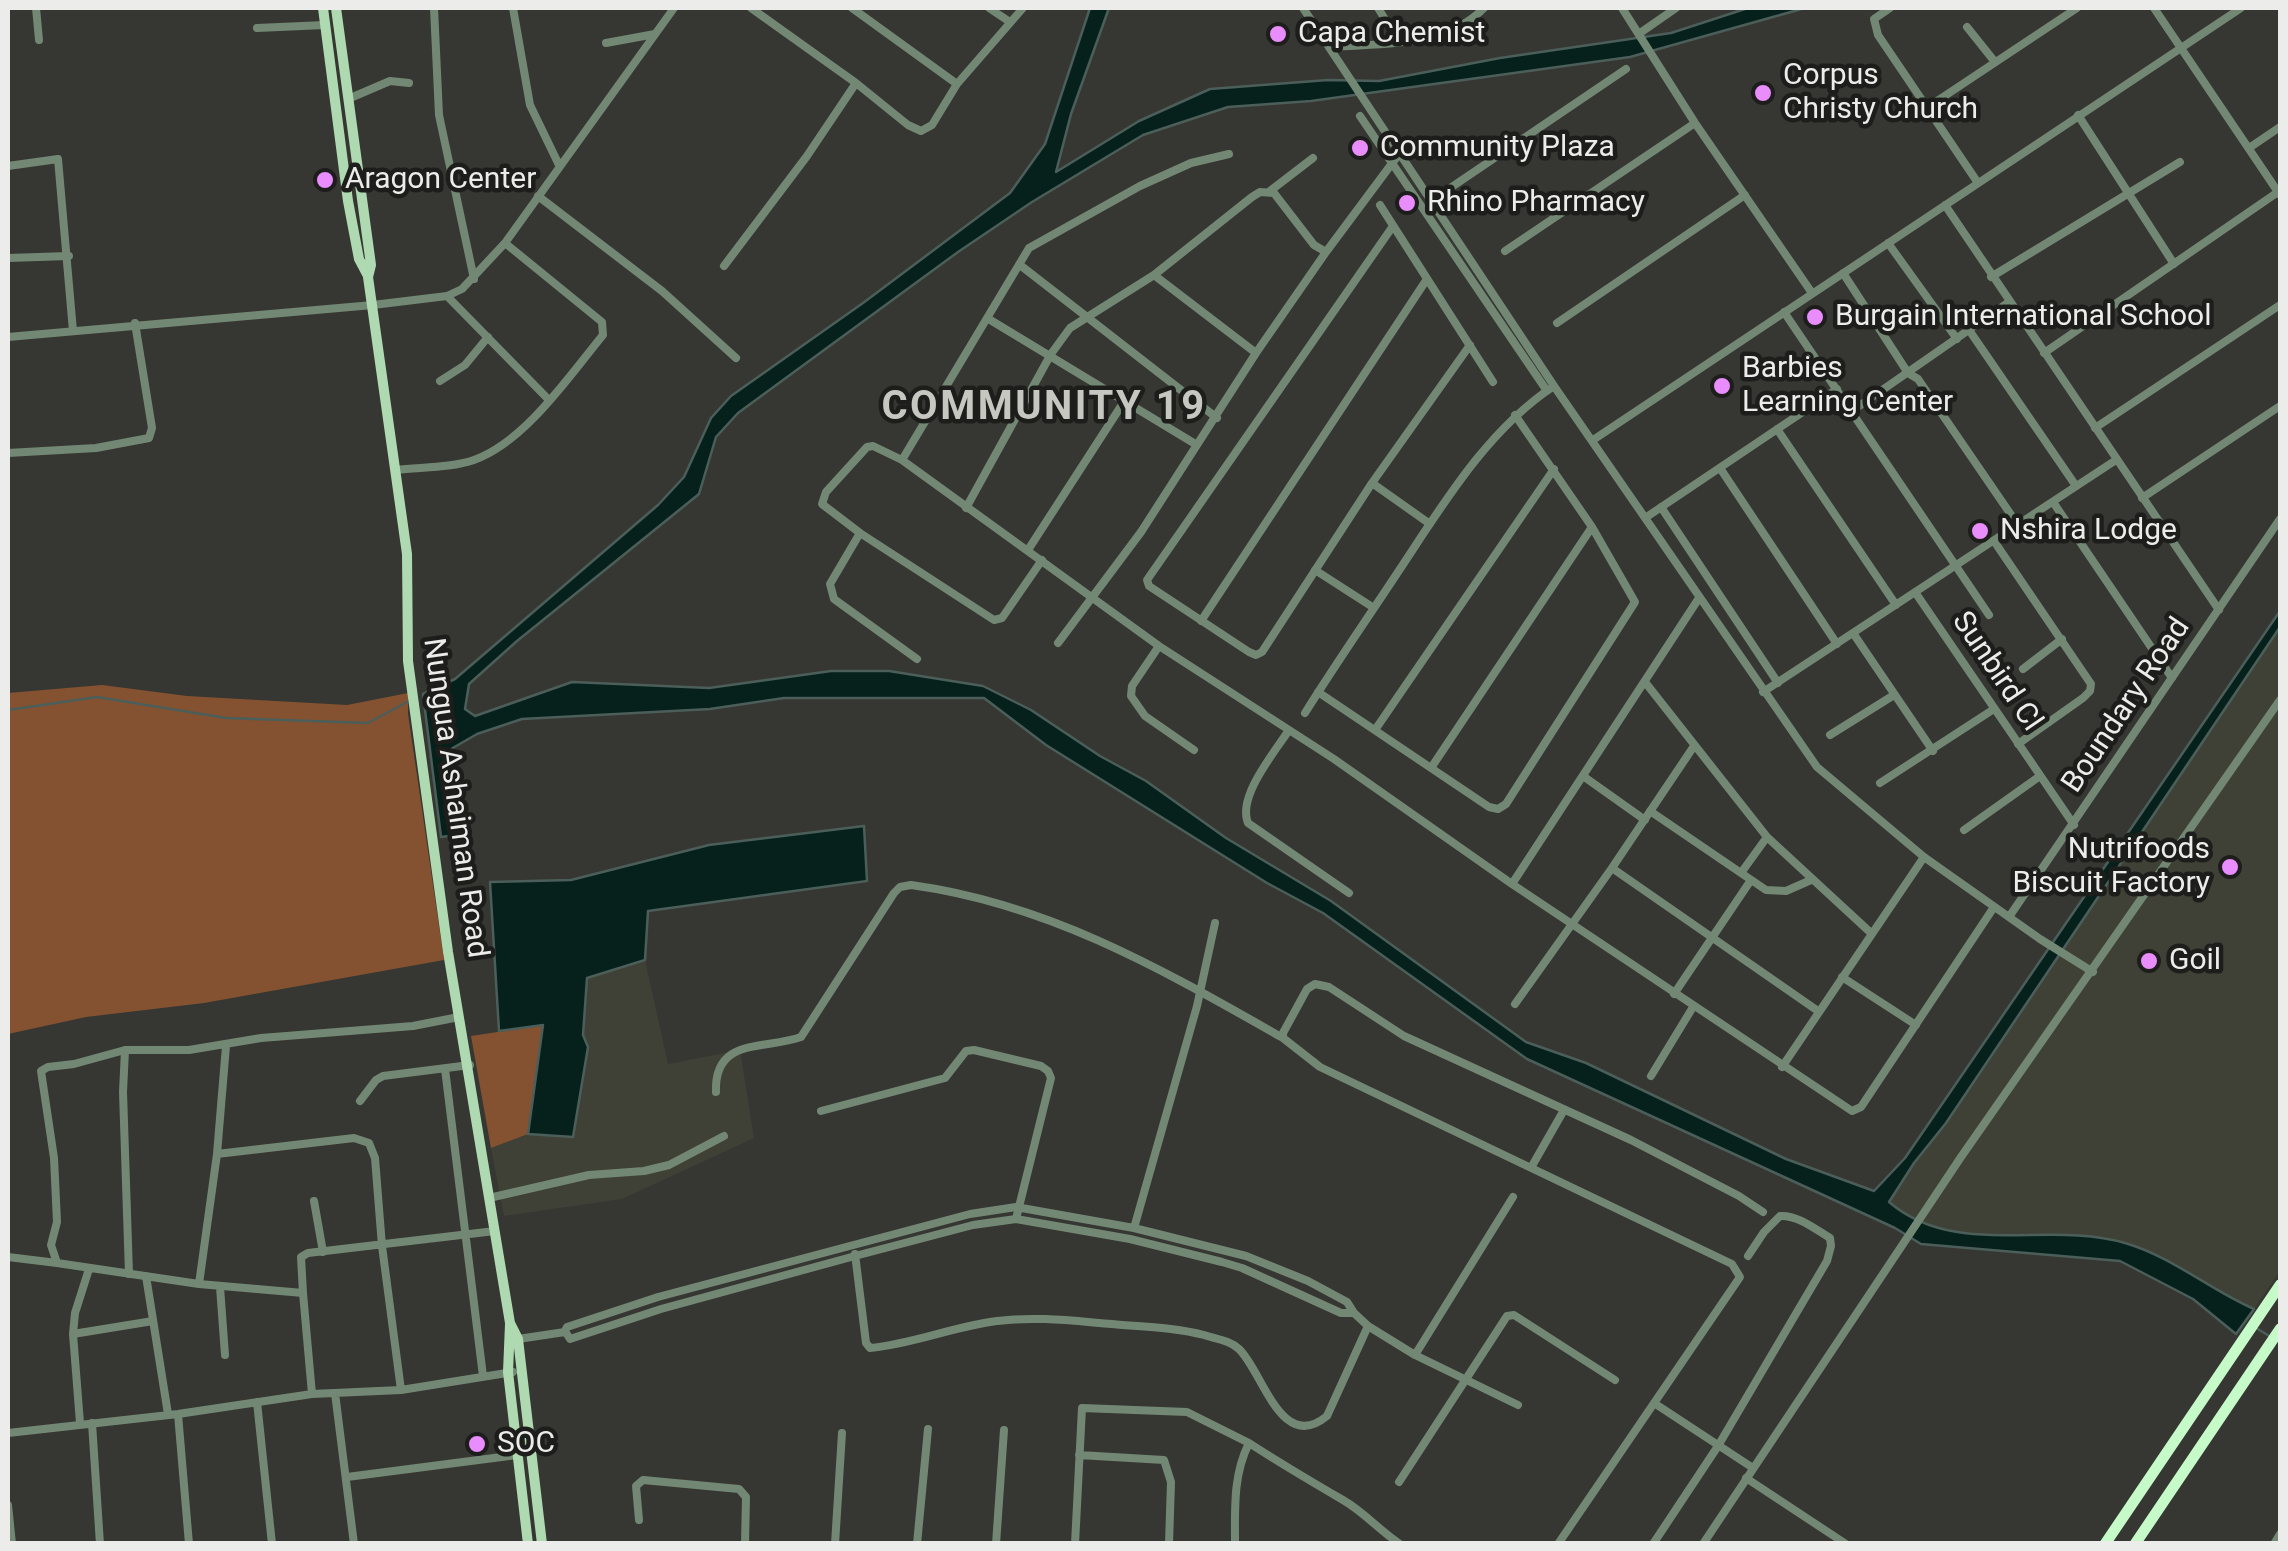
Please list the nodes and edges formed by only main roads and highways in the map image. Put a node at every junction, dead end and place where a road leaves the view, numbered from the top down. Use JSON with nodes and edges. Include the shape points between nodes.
{"nodes":[{"id":1,"x":323,"y":8,"type":"edge"},
{"id":2,"x":336,"y":8,"type":"edge"},
{"id":3,"x":364,"y":259,"type":"junction"},
{"id":4,"x":2280,"y":1285,"type":"edge"},
{"id":5,"x":510,"y":1324,"type":"junction"},
{"id":6,"x":2280,"y":1330,"type":"edge"},
{"id":7,"x":528,"y":1544,"type":"edge"},
{"id":8,"x":542,"y":1544,"type":"edge"},
{"id":9,"x":2105,"y":1544,"type":"edge"},
{"id":10,"x":2134,"y":1544,"type":"edge"}],
"edges":[{"from":1,"to":3,"type":"main road","name":"Nungua Ashaiman Road","via":[[348,201]]},
{"from":2,"to":3,"type":"main road","name":"Nungua Ashaiman Road"},
{"from":3,"to":5,"type":"main road","name":"Nungua Ashaiman Road","via":[[407,554],[408,660]]},
{"from":4,"to":9,"type":"highway"},
{"from":5,"to":7,"type":"main road","name":"Nungua Ashaiman Road","via":[[508,1372]]},
{"from":5,"to":8,"type":"main road","name":"Nungua Ashaiman Road","via":[[523,1371]]},
{"from":6,"to":10,"type":"highway"}]}
